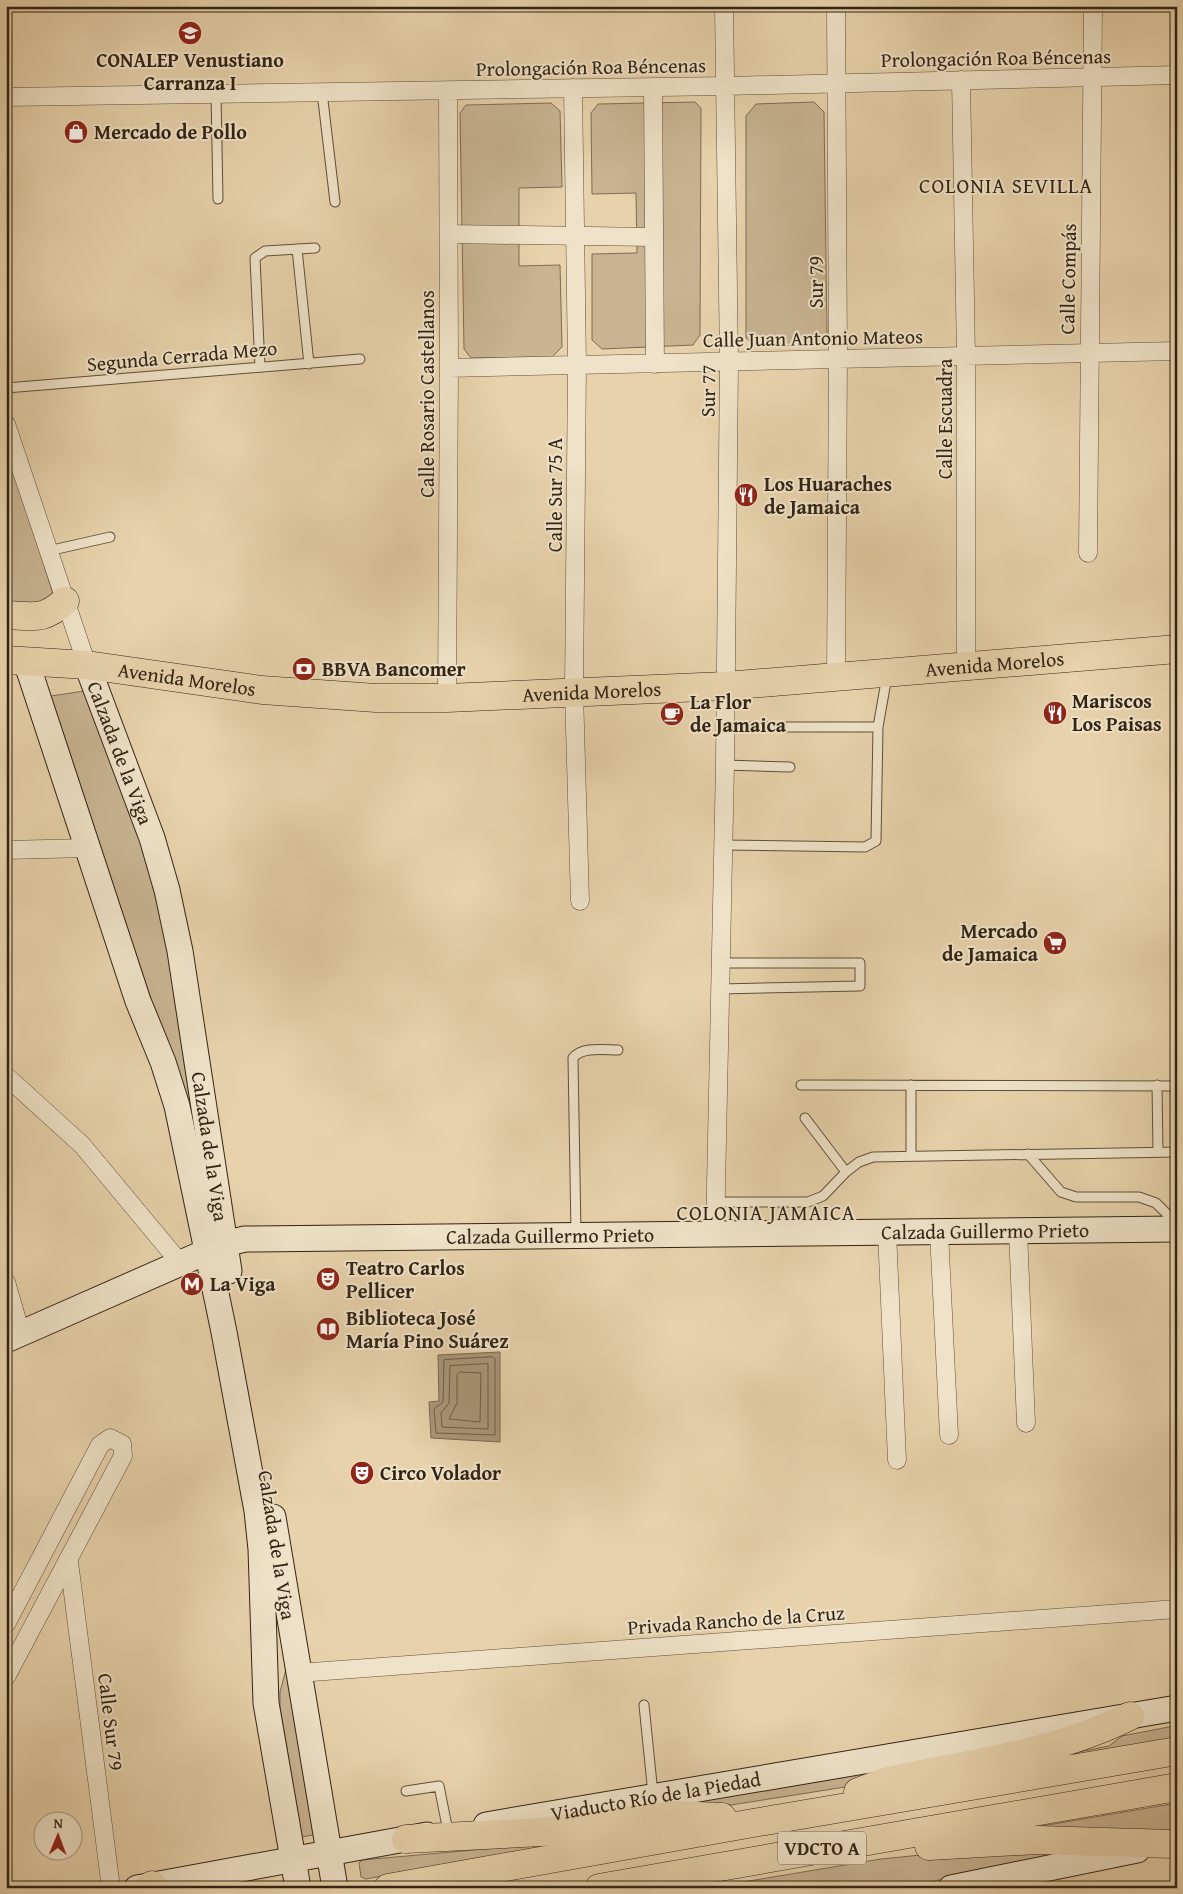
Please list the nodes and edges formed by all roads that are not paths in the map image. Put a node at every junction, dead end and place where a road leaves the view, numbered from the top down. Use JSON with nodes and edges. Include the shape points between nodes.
{"nodes":[{"id":1,"x":724,"y":6,"type":"edge"},
{"id":2,"x":836,"y":6,"type":"edge"},
{"id":3,"x":1093,"y":6,"type":"edge"},
{"id":4,"x":1177,"y":75,"type":"edge"},
{"id":5,"x":1092,"y":77,"type":"junction"},
{"id":6,"x":962,"y":80,"type":"junction"},
{"id":7,"x":836,"y":83,"type":"junction"},
{"id":8,"x":727,"y":86,"type":"junction"},
{"id":9,"x":653,"y":87,"type":"junction"},
{"id":10,"x":574,"y":88,"type":"junction"},
{"id":11,"x":448,"y":90,"type":"junction"},
{"id":12,"x":322,"y":92,"type":"junction"},
{"id":13,"x":216,"y":94,"type":"junction"},
{"id":14,"x":6,"y":97,"type":"edge"},
{"id":15,"x":218,"y":199,"type":"dead end"},
{"id":16,"x":335,"y":202,"type":"dead end"},
{"id":17,"x":449,"y":234,"type":"junction"},
{"id":18,"x":575,"y":236,"type":"junction"},
{"id":19,"x":652,"y":237,"type":"junction"},
{"id":20,"x":315,"y":248,"type":"dead end"},
{"id":21,"x":297,"y":249,"type":"junction"},
{"id":22,"x":1177,"y":351,"type":"edge"},
{"id":23,"x":1089,"y":353,"type":"junction"},
{"id":24,"x":966,"y":356,"type":"junction"},
{"id":25,"x":360,"y":359,"type":"dead end"},
{"id":26,"x":838,"y":359,"type":"junction"},
{"id":27,"x":729,"y":362,"type":"junction"},
{"id":28,"x":309,"y":364,"type":"junction"},
{"id":29,"x":655,"y":364,"type":"junction"},
{"id":30,"x":577,"y":365,"type":"junction"},
{"id":31,"x":260,"y":367,"type":"junction"},
{"id":32,"x":450,"y":368,"type":"junction"},
{"id":33,"x":6,"y":388,"type":"edge"},
{"id":34,"x":6,"y":424,"type":"edge"},
{"id":35,"x":110,"y":537,"type":"dead end"},
{"id":36,"x":48,"y":551,"type":"junction"},
{"id":37,"x":1088,"y":553,"type":"dead end"},
{"id":38,"x":65,"y":601,"type":"junction"},
{"id":39,"x":6,"y":614,"type":"edge"},
{"id":40,"x":1177,"y":649,"type":"edge"},
{"id":41,"x":16,"y":661,"type":"edge"},
{"id":42,"x":87,"y":664,"type":"junction"},
{"id":43,"x":966,"y":668,"type":"junction"},
{"id":44,"x":887,"y":674,"type":"junction"},
{"id":45,"x":836,"y":678,"type":"junction"},
{"id":46,"x":725,"y":686,"type":"junction"},
{"id":47,"x":574,"y":692,"type":"junction"},
{"id":48,"x":447,"y":698,"type":"junction"},
{"id":49,"x":724,"y":727,"type":"junction"},
{"id":50,"x":878,"y":727,"type":"junction"},
{"id":51,"x":725,"y":765,"type":"junction"},
{"id":52,"x":790,"y":766,"type":"dead end"},
{"id":53,"x":723,"y":845,"type":"junction"},
{"id":54,"x":88,"y":848,"type":"junction"},
{"id":55,"x":6,"y":850,"type":"edge"},
{"id":56,"x":580,"y":901,"type":"dead end"},
{"id":57,"x":721,"y":962,"type":"junction"},
{"id":58,"x":720,"y":990,"type":"junction"},
{"id":59,"x":618,"y":1050,"type":"dead end"},
{"id":60,"x":163,"y":1062,"type":"junction"},
{"id":61,"x":6,"y":1076,"type":"edge"},
{"id":62,"x":801,"y":1085,"type":"dead end"},
{"id":63,"x":911,"y":1085,"type":"junction"},
{"id":64,"x":1157,"y":1085,"type":"junction"},
{"id":65,"x":1177,"y":1086,"type":"edge"},
{"id":66,"x":805,"y":1118,"type":"dead end"},
{"id":67,"x":1158,"y":1152,"type":"junction"},
{"id":68,"x":1177,"y":1152,"type":"edge"},
{"id":69,"x":1028,"y":1154,"type":"junction"},
{"id":70,"x":911,"y":1155,"type":"junction"},
{"id":71,"x":211,"y":1161,"type":"junction"},
{"id":72,"x":846,"y":1172,"type":"junction"},
{"id":73,"x":716,"y":1202,"type":"junction"},
{"id":74,"x":1177,"y":1225,"type":"edge"},
{"id":75,"x":1177,"y":1229,"type":"edge"},
{"id":76,"x":1018,"y":1231,"type":"junction"},
{"id":77,"x":887,"y":1232,"type":"junction"},
{"id":78,"x":939,"y":1232,"type":"junction"},
{"id":79,"x":715,"y":1234,"type":"junction"},
{"id":80,"x":576,"y":1236,"type":"junction"},
{"id":81,"x":216,"y":1248,"type":"junction"},
{"id":82,"x":181,"y":1264,"type":"junction"},
{"id":83,"x":6,"y":1282,"type":"edge"},
{"id":84,"x":14,"y":1337,"type":"edge"},
{"id":85,"x":1026,"y":1423,"type":"dead end"},
{"id":86,"x":949,"y":1435,"type":"dead end"},
{"id":87,"x":897,"y":1460,"type":"dead end"},
{"id":88,"x":279,"y":1550,"type":"junction"},
{"id":89,"x":69,"y":1562,"type":"junction"},
{"id":90,"x":1177,"y":1609,"type":"edge"},
{"id":91,"x":263,"y":1618,"type":"junction"},
{"id":92,"x":6,"y":1624,"type":"edge"},
{"id":93,"x":298,"y":1674,"type":"junction"},
{"id":94,"x":6,"y":1677,"type":"edge"},
{"id":95,"x":644,"y":1705,"type":"dead end"},
{"id":96,"x":1177,"y":1708,"type":"edge"},
{"id":97,"x":1130,"y":1716,"type":"junction"},
{"id":98,"x":1177,"y":1751,"type":"edge"},
{"id":99,"x":1177,"y":1787,"type":"edge"},
{"id":100,"x":406,"y":1792,"type":"dead end"},
{"id":101,"x":653,"y":1797,"type":"junction"},
{"id":102,"x":828,"y":1810,"type":"junction"},
{"id":103,"x":753,"y":1823,"type":"junction"},
{"id":104,"x":448,"y":1831,"type":"junction"},
{"id":105,"x":406,"y":1839,"type":"junction"},
{"id":106,"x":1174,"y":1844,"type":"edge"},
{"id":107,"x":805,"y":1851,"type":"junction"},
{"id":108,"x":329,"y":1853,"type":"junction"},
{"id":109,"x":293,"y":1860,"type":"junction"},
{"id":110,"x":728,"y":1865,"type":"junction"},
{"id":111,"x":1006,"y":1882,"type":"edge"},
{"id":112,"x":335,"y":1886,"type":"edge"},
{"id":113,"x":146,"y":1887,"type":"edge"},
{"id":114,"x":111,"y":1888,"type":"edge"},
{"id":115,"x":298,"y":1888,"type":"edge"},
{"id":116,"x":388,"y":1888,"type":"edge"},
{"id":117,"x":599,"y":1888,"type":"edge"},
{"id":118,"x":669,"y":1888,"type":"edge"},
{"id":119,"x":953,"y":1888,"type":"edge"}],
"edges":[{"from":1,"to":8,"type":"street","name":"Sur 77"},
{"from":2,"to":7,"type":"street","name":"Sur 79"},
{"from":3,"to":5,"type":"street","name":"Calle Compás"},
{"from":4,"to":5,"type":"street","name":"Prolongación Roa Béncenas"},
{"from":5,"to":6,"type":"street","name":"Prolongación Roa Béncenas"},
{"from":5,"to":23,"type":"street","name":"Calle Compás"},
{"from":6,"to":7,"type":"street","name":"Prolongación Roa Béncenas"},
{"from":6,"to":24,"type":"street","name":"Calle Escuadra"},
{"from":7,"to":8,"type":"street","name":"Prolongación Roa Béncenas"},
{"from":7,"to":26,"type":"street","name":"Sur 79"},
{"from":8,"to":9,"type":"street","name":"Prolongación Roa Béncenas"},
{"from":8,"to":27,"type":"street","name":"Sur 77"},
{"from":9,"to":10,"type":"street","name":"Prolongación Roa Béncenas"},
{"from":9,"to":19,"type":"street"},
{"from":10,"to":11,"type":"street","name":"Prolongación Roa Béncenas"},
{"from":10,"to":18,"type":"street","name":"Calle Sur 75 A"},
{"from":11,"to":12,"type":"street","name":"Prolongación Roa Béncenas"},
{"from":11,"to":17,"type":"street","name":"Calle Rosario Castellanos"},
{"from":12,"to":13,"type":"street","name":"Prolongación Roa Béncenas"},
{"from":12,"to":16,"type":"lane"},
{"from":13,"to":14,"type":"street","name":"Prolongación Roa Béncenas"},
{"from":13,"to":15,"type":"lane"},
{"from":17,"to":18,"type":"street"},
{"from":17,"to":32,"type":"street","name":"Calle Rosario Castellanos"},
{"from":18,"to":19,"type":"street"},
{"from":18,"to":30,"type":"street","name":"Calle Sur 75 A"},
{"from":19,"to":29,"type":"street"},
{"from":20,"to":21,"type":"lane"},
{"from":21,"to":28,"type":"lane"},
{"from":21,"to":31,"type":"lane","via":[[265,251],[255,258]]},
{"from":22,"to":23,"type":"street","name":"Calle Juan Antonio Mateos"},
{"from":23,"to":24,"type":"street","name":"Calle Juan Antonio Mateos"},
{"from":23,"to":37,"type":"street","name":"Calle Compás"},
{"from":24,"to":26,"type":"street","name":"Calle Juan Antonio Mateos"},
{"from":24,"to":43,"type":"street","name":"Calle Escuadra"},
{"from":25,"to":28,"type":"lane","name":"Segunda Cerrada Mezo"},
{"from":26,"to":27,"type":"street","name":"Calle Juan Antonio Mateos"},
{"from":26,"to":45,"type":"street","name":"Sur 79"},
{"from":27,"to":29,"type":"street","name":"Calle Juan Antonio Mateos"},
{"from":27,"to":46,"type":"street","name":"Sur 77"},
{"from":28,"to":31,"type":"lane","name":"Segunda Cerrada Mezo"},
{"from":29,"to":30,"type":"street","name":"Calle Juan Antonio Mateos"},
{"from":30,"to":32,"type":"street","name":"Calle Juan Antonio Mateos"},
{"from":30,"to":47,"type":"street","name":"Calle Sur 75 A"},
{"from":31,"to":33,"type":"lane","name":"Segunda Cerrada Mezo"},
{"from":32,"to":48,"type":"street","name":"Calle Rosario Castellanos"},
{"from":34,"to":36,"type":"street","name":"Calzada de la Viga"},
{"from":35,"to":36,"type":"lane"},
{"from":36,"to":38,"type":"street","name":"Calzada de la Viga"},
{"from":38,"to":39,"type":"main road","via":[[52,613],[40,616]]},
{"from":38,"to":42,"type":"street","name":"Calzada de la Viga"},
{"from":40,"to":43,"type":"main road","name":"Avenida Morelos"},
{"from":41,"to":42,"type":"main road","name":"Avenida Morelos"},
{"from":41,"to":54,"type":"main road","name":"Calzada de la Viga"},
{"from":42,"to":48,"type":"main road","name":"Avenida Morelos","via":[[262,690],[376,698]]},
{"from":42,"to":71,"type":"main road","name":"Calzada de la Viga","via":[[152,838],[167,890],[180,951]]},
{"from":43,"to":44,"type":"main road","name":"Avenida Morelos"},
{"from":44,"to":45,"type":"main road","name":"Avenida Morelos"},
{"from":44,"to":50,"type":"lane"},
{"from":45,"to":46,"type":"main road","name":"Avenida Morelos"},
{"from":46,"to":47,"type":"main road","name":"Avenida Morelos"},
{"from":46,"to":49,"type":"street","name":"Sur 77"},
{"from":47,"to":48,"type":"main road","name":"Avenida Morelos"},
{"from":47,"to":56,"type":"street","name":"Calle Sur 75 A"},
{"from":49,"to":50,"type":"lane"},
{"from":49,"to":51,"type":"street","name":"Sur 77"},
{"from":50,"to":53,"type":"lane","via":[[878,834],[871,845]]},
{"from":51,"to":52,"type":"lane"},
{"from":51,"to":53,"type":"street","name":"Sur 77"},
{"from":53,"to":57,"type":"street","name":"Sur 77"},
{"from":54,"to":55,"type":"street"},
{"from":54,"to":60,"type":"main road","name":"Calzada de la Viga","via":[[138,1001]]},
{"from":57,"to":58,"type":"street","name":"Sur 77"},
{"from":57,"to":58,"type":"lane","via":[[860,962],[860,986]]},
{"from":58,"to":73,"type":"street","name":"Sur 77"},
{"from":59,"to":80,"type":"lane","via":[[585,1050],[574,1058]]},
{"from":60,"to":71,"type":"main road","via":[[178,1086],[200,1144]]},
{"from":60,"to":81,"type":"main road","name":"Calzada de la Viga"},
{"from":61,"to":82,"type":"street","via":[[82,1145]]},
{"from":62,"to":63,"type":"lane"},
{"from":63,"to":64,"type":"lane"},
{"from":63,"to":70,"type":"lane"},
{"from":64,"to":65,"type":"lane"},
{"from":64,"to":67,"type":"lane"},
{"from":66,"to":72,"type":"lane"},
{"from":67,"to":68,"type":"lane"},
{"from":67,"to":69,"type":"lane"},
{"from":69,"to":70,"type":"lane"},
{"from":69,"to":74,"type":"lane","via":[[1061,1192],[1076,1197],[1138,1197],[1156,1203]]},
{"from":70,"to":72,"type":"lane","via":[[873,1157]]},
{"from":71,"to":81,"type":"main road","name":"Calzada de la Viga"},
{"from":72,"to":73,"type":"lane","via":[[823,1196],[808,1202]]},
{"from":73,"to":79,"type":"street","name":"Sur 77"},
{"from":75,"to":76,"type":"main road","name":"Calzada Guillermo Prieto"},
{"from":76,"to":78,"type":"main road","name":"Calzada Guillermo Prieto"},
{"from":76,"to":85,"type":"street"},
{"from":77,"to":78,"type":"main road","name":"Calzada Guillermo Prieto"},
{"from":77,"to":79,"type":"main road","name":"Calzada Guillermo Prieto"},
{"from":77,"to":87,"type":"street"},
{"from":78,"to":86,"type":"street"},
{"from":79,"to":80,"type":"main road","name":"Calzada Guillermo Prieto"},
{"from":80,"to":81,"type":"main road","name":"Calzada Guillermo Prieto","via":[[245,1239]]},
{"from":81,"to":82,"type":"main road","name":"Calzada Guillermo Prieto"},
{"from":81,"to":88,"type":"main road","name":"Calzada de la Viga"},
{"from":81,"to":91,"type":"main road","name":"Calzada de la Viga","via":[[257,1511]]},
{"from":82,"to":84,"type":"main road","name":"Calzada Guillermo Prieto"},
{"from":83,"to":84,"type":"street"},
{"from":88,"to":91,"type":"main road","via":[[273,1591]]},
{"from":88,"to":93,"type":"main road","name":"Calzada de la Viga"},
{"from":89,"to":92,"type":"street","via":[[123,1456],[122,1444],[117,1439],[110,1438],[100,1444]]},
{"from":89,"to":94,"type":"street"},
{"from":89,"to":114,"type":"street","name":"Calle Sur 79"},
{"from":90,"to":93,"type":"street","name":"Privada Rancho de la Cruz"},
{"from":91,"to":109,"type":"main road","name":"Calzada de la Viga","via":[[266,1703]]},
{"from":93,"to":108,"type":"main road","name":"Calzada de la Viga"},
{"from":95,"to":101,"type":"lane"},
{"from":96,"to":97,"type":"main road","name":"Viaducto Río de la Piedad"},
{"from":97,"to":101,"type":"main road","name":"Viaducto Río de la Piedad"},
{"from":97,"to":102,"type":"main road","via":[[1095,1733],[1052,1746],[884,1782]]},
{"from":98,"to":102,"type":"main road","number":"VDCTO A"},
{"from":99,"to":107,"type":"main road","number":"VDCTO A"},
{"from":100,"to":104,"type":"lane","via":[[439,1786]]},
{"from":101,"to":104,"type":"main road","name":"Viaducto Río de la Piedad"},
{"from":102,"to":103,"type":"main road","number":"VDCTO A"},
{"from":103,"to":105,"type":"main road","via":[[713,1815],[674,1815],[540,1832]]},
{"from":103,"to":116,"type":"main road","number":"VDCTO A"},
{"from":104,"to":105,"type":"main road","name":"Viaducto Río de la Piedad"},
{"from":105,"to":108,"type":"main road","name":"Viaducto Río de la Piedad"},
{"from":106,"to":107,"type":"main road","via":[[1004,1841],[865,1852]]},
{"from":106,"to":111,"type":"main road"},
{"from":107,"to":110,"type":"main road","number":"VDCTO A"},
{"from":108,"to":109,"type":"main road","name":"Viaducto Río de la Piedad"},
{"from":108,"to":112,"type":"main road","name":"Calzada de la Viga"},
{"from":109,"to":113,"type":"main road","name":"Viaducto Río de la Piedad"},
{"from":109,"to":115,"type":"main road","name":"Calzada de la Viga"},
{"from":110,"to":117,"type":"main road","number":"VDCTO A"},
{"from":110,"to":118,"type":"main road"},
{"from":111,"to":119,"type":"main road"}]}
